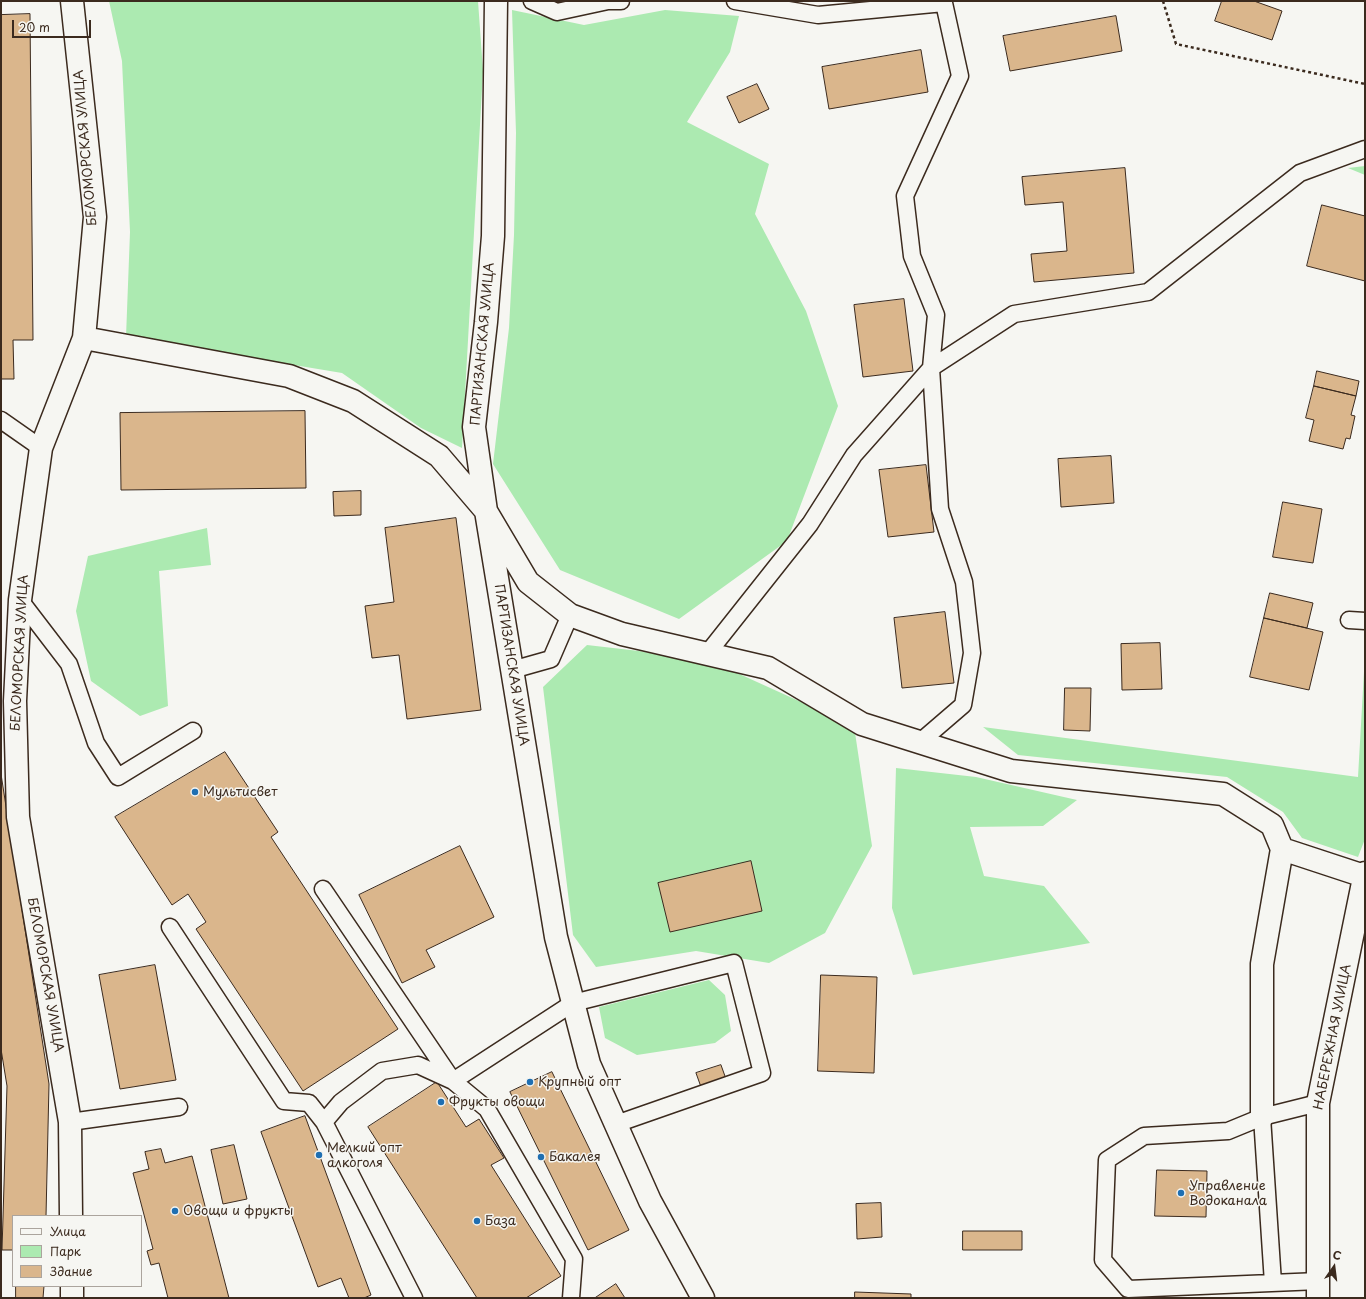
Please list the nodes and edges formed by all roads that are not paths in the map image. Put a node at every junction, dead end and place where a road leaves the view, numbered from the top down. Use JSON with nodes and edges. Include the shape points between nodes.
{"nodes":[{"id":1,"x":72,"y":1,"type":"edge"},
{"id":2,"x":496,"y":1,"type":"edge"},
{"id":3,"x":532,"y":1,"type":"edge"},
{"id":4,"x":621,"y":1,"type":"edge"},
{"id":5,"x":734,"y":1,"type":"edge"},
{"id":6,"x":826,"y":1,"type":"edge"},
{"id":7,"x":949,"y":2,"type":"edge"},
{"id":8,"x":818,"y":15,"type":"junction"},
{"id":9,"x":1365,"y":149,"type":"edge"},
{"id":10,"x":84,"y":338,"type":"junction"},
{"id":11,"x":931,"y":368,"type":"junction"},
{"id":12,"x":1,"y":420,"type":"edge"},
{"id":13,"x":41,"y":448,"type":"junction"},
{"id":14,"x":486,"y":511,"type":"junction"},
{"id":15,"x":20,"y":600,"type":"junction"},
{"id":16,"x":570,"y":615,"type":"junction"},
{"id":17,"x":1349,"y":620,"type":"dead end"},
{"id":18,"x":1365,"y":621,"type":"edge"},
{"id":19,"x":707,"y":654,"type":"junction"},
{"id":20,"x":512,"y":670,"type":"junction"},
{"id":21,"x":193,"y":731,"type":"dead end"},
{"id":22,"x":920,"y":742,"type":"junction"},
{"id":23,"x":1282,"y":849,"type":"junction"},
{"id":24,"x":1365,"y":876,"type":"edge"},
{"id":25,"x":323,"y":889,"type":"dead end"},
{"id":26,"x":170,"y":927,"type":"dead end"},
{"id":27,"x":573,"y":1003,"type":"junction"},
{"id":28,"x":453,"y":1080,"type":"junction"},
{"id":29,"x":1318,"y":1103,"type":"junction"},
{"id":30,"x":179,"y":1107,"type":"dead end"},
{"id":31,"x":1262,"y":1117,"type":"junction"},
{"id":32,"x":70,"y":1122,"type":"junction"},
{"id":33,"x":324,"y":1122,"type":"junction"},
{"id":34,"x":616,"y":1124,"type":"junction"},
{"id":35,"x":71,"y":1215,"type":"edge"},
{"id":36,"x":1273,"y":1283,"type":"junction"},
{"id":37,"x":72,"y":1287,"type":"edge"},
{"id":38,"x":1318,"y":1289,"type":"edge"},
{"id":39,"x":72,"y":1298,"type":"edge"},
{"id":40,"x":414,"y":1298,"type":"edge"},
{"id":41,"x":571,"y":1298,"type":"edge"},
{"id":42,"x":703,"y":1298,"type":"edge"}],
"edges":[{"from":1,"to":10,"type":"street","name":"БЕЛОМОРСКАЯ УЛИЦА","via":[[95,217]]},
{"from":2,"to":14,"type":"street","name":"ПАРТИЗАНСКАЯ УЛИЦА","via":[[493,236],[474,427]]},
{"from":3,"to":4,"type":"lane","via":[[557,12]]},
{"from":5,"to":8,"type":"lane"},
{"from":6,"to":8,"type":"lane"},
{"from":7,"to":8,"type":"lane"},
{"from":7,"to":11,"type":"lane","via":[[960,76],[905,196],[912,256],[936,315]]},
{"from":9,"to":11,"type":"lane","via":[[1300,172],[1148,292],[1014,314]]},
{"from":10,"to":13,"type":"street","name":"БЕЛОМОРСКАЯ УЛИЦА"},
{"from":10,"to":14,"type":"street","via":[[289,376],[353,402],[439,456]]},
{"from":11,"to":19,"type":"lane","via":[[854,455],[810,524]]},
{"from":11,"to":22,"type":"lane","via":[[940,509],[964,582],[972,653],[963,704]]},
{"from":12,"to":13,"type":"lane"},
{"from":13,"to":15,"type":"street","name":"БЕЛОМОРСКАЯ УЛИЦА"},
{"from":14,"to":16,"type":"street","via":[[528,582]]},
{"from":14,"to":20,"type":"street","name":"ПАРТИЗАНСКАЯ УЛИЦА"},
{"from":15,"to":21,"type":"lane","via":[[69,664],[96,743],[118,777]]},
{"from":15,"to":32,"type":"street","name":"БЕЛОМОРСКАЯ УЛИЦА","via":[[15,701],[18,817]]},
{"from":16,"to":19,"type":"street","via":[[622,634]]},
{"from":16,"to":20,"type":"lane","via":[[551,659]]},
{"from":17,"to":18,"type":"lane"},
{"from":19,"to":22,"type":"street","via":[[768,668],[862,724]]},
{"from":20,"to":27,"type":"street","name":"ПАРТИЗАНСКАЯ УЛИЦА","via":[[556,937]]},
{"from":22,"to":23,"type":"street","via":[[1012,771],[1223,794],[1272,825]]},
{"from":23,"to":24,"type":"street"},
{"from":23,"to":31,"type":"street","via":[[1262,964]]},
{"from":24,"to":29,"type":"street","name":"НАБЕРЕЖНАЯ УЛИЦА"},
{"from":25,"to":28,"type":"lane"},
{"from":26,"to":33,"type":"lane","via":[[284,1101],[309,1103]]},
{"from":27,"to":28,"type":"lane"},
{"from":27,"to":34,"type":"street","name":"ПАРТИЗАНСКАЯ УЛИЦА","via":[[589,1064]]},
{"from":27,"to":34,"type":"lane","via":[[734,963],[762,1073]]},
{"from":28,"to":33,"type":"lane","via":[[418,1065],[382,1071],[341,1102]]},
{"from":28,"to":41,"type":"lane","via":[[487,1110],[574,1259]]},
{"from":29,"to":31,"type":"lane"},
{"from":29,"to":38,"type":"street","name":"НАБЕРЕЖНАЯ УЛИЦА"},
{"from":30,"to":32,"type":"lane"},
{"from":31,"to":36,"type":"lane"},
{"from":31,"to":36,"type":"lane","via":[[1228,1130],[1144,1136],[1107,1160],[1103,1260],[1128,1289]]},
{"from":32,"to":35,"type":"street","name":"БЕЛОМОРСКАЯ УЛИЦА"},
{"from":33,"to":40,"type":"lane"},
{"from":34,"to":42,"type":"street","name":"ПАРТИЗАНСКАЯ УЛИЦА","via":[[650,1201]]},
{"from":36,"to":38,"type":"lane"},
{"from":37,"to":39,"type":"street"}]}
